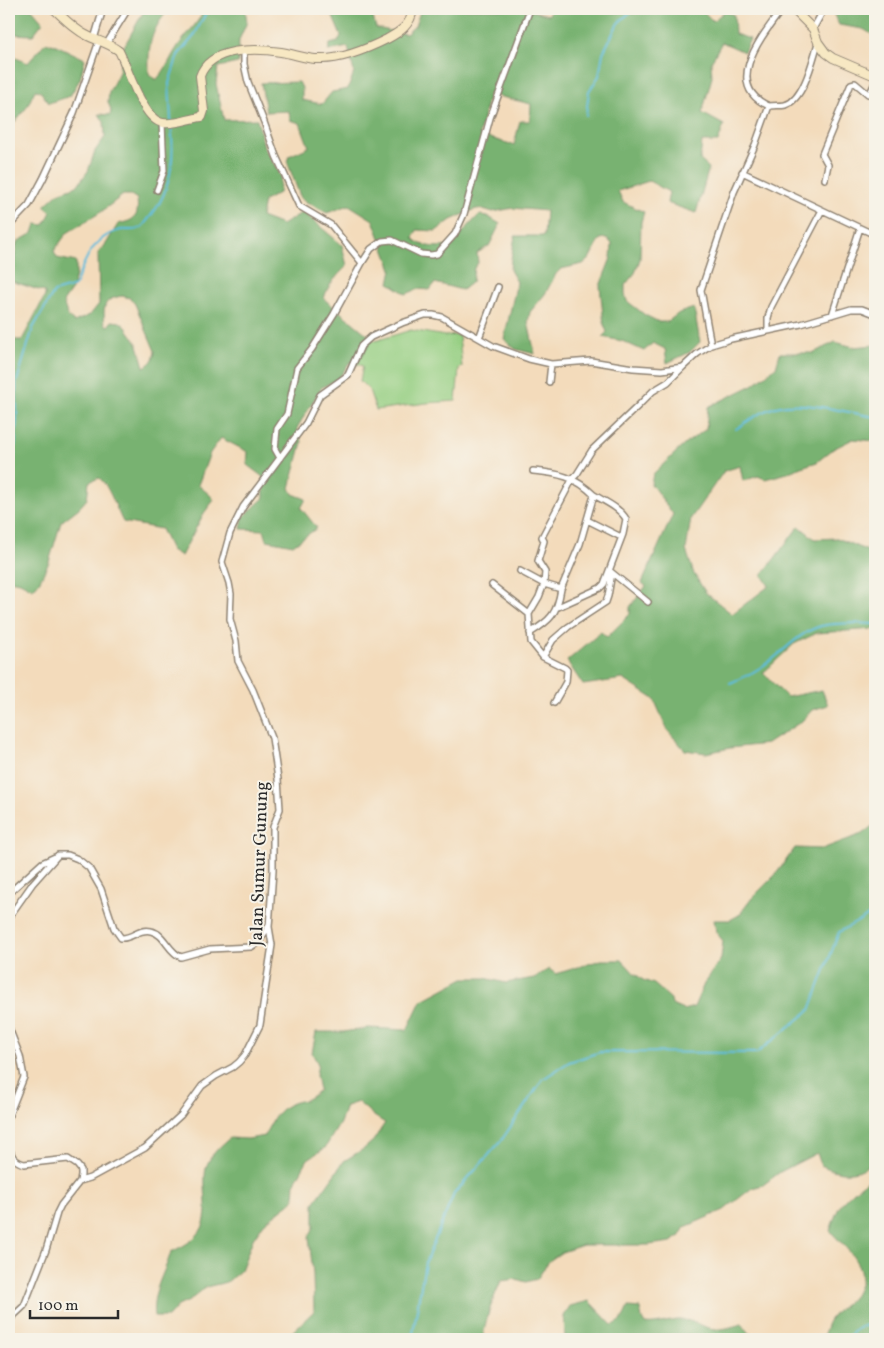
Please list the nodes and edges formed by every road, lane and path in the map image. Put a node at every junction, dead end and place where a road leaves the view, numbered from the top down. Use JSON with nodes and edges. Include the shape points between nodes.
{"nodes":[{"id":1,"x":54,"y":9,"type":"edge"},
{"id":2,"x":103,"y":9,"type":"edge"},
{"id":3,"x":128,"y":9,"type":"edge"},
{"id":4,"x":413,"y":9,"type":"edge"},
{"id":5,"x":530,"y":9,"type":"edge"},
{"id":6,"x":782,"y":9,"type":"edge"},
{"id":7,"x":793,"y":9,"type":"edge"},
{"id":8,"x":824,"y":9,"type":"edge"},
{"id":9,"x":812,"y":29,"type":"junction"},
{"id":10,"x":100,"y":41,"type":"junction"},
{"id":11,"x":818,"y":42,"type":"junction"},
{"id":12,"x":244,"y":51,"type":"junction"},
{"id":13,"x":875,"y":76,"type":"edge"},
{"id":14,"x":875,"y":83,"type":"edge"},
{"id":15,"x":769,"y":106,"type":"junction"},
{"id":16,"x":168,"y":123,"type":"junction"},
{"id":17,"x":742,"y":172,"type":"junction"},
{"id":18,"x":825,"y":179,"type":"dead end"},
{"id":19,"x":157,"y":190,"type":"dead end"},
{"id":20,"x":822,"y":210,"type":"junction"},
{"id":21,"x":9,"y":226,"type":"edge"},
{"id":22,"x":860,"y":228,"type":"junction"},
{"id":23,"x":875,"y":236,"type":"edge"},
{"id":24,"x":362,"y":263,"type":"junction"},
{"id":25,"x":498,"y":287,"type":"dead end"},
{"id":26,"x":875,"y":314,"type":"edge"},
{"id":27,"x":832,"y":315,"type":"junction"},
{"id":28,"x":768,"y":331,"type":"junction"},
{"id":29,"x":479,"y":338,"type":"junction"},
{"id":30,"x":711,"y":345,"type":"junction"},
{"id":31,"x":551,"y":364,"type":"junction"},
{"id":32,"x":684,"y":367,"type":"junction"},
{"id":33,"x":662,"y":370,"type":"junction"},
{"id":34,"x":549,"y":382,"type":"dead end"},
{"id":35,"x":668,"y":382,"type":"junction"},
{"id":36,"x":280,"y":458,"type":"junction"},
{"id":37,"x":534,"y":471,"type":"dead end"},
{"id":38,"x":573,"y":478,"type":"junction"},
{"id":39,"x":594,"y":495,"type":"junction"},
{"id":40,"x":587,"y":520,"type":"junction"},
{"id":41,"x":621,"y":537,"type":"junction"},
{"id":42,"x":610,"y":571,"type":"junction"},
{"id":43,"x":520,"y":572,"type":"dead end"},
{"id":44,"x":544,"y":584,"type":"junction"},
{"id":45,"x":492,"y":586,"type":"dead end"},
{"id":46,"x":561,"y":590,"type":"junction"},
{"id":47,"x":648,"y":602,"type":"dead end"},
{"id":48,"x":558,"y":607,"type":"junction"},
{"id":49,"x":529,"y":614,"type":"junction"},
{"id":50,"x":530,"y":633,"type":"junction"},
{"id":51,"x":543,"y":657,"type":"junction"},
{"id":52,"x":554,"y":704,"type":"dead end"},
{"id":53,"x":58,"y":855,"type":"junction"},
{"id":54,"x":9,"y":893,"type":"edge"},
{"id":55,"x":9,"y":917,"type":"edge"},
{"id":56,"x":269,"y":927,"type":"junction"},
{"id":57,"x":9,"y":1028,"type":"edge"},
{"id":58,"x":9,"y":1114,"type":"edge"},
{"id":59,"x":9,"y":1146,"type":"edge"},
{"id":60,"x":80,"y":1181,"type":"junction"},
{"id":61,"x":9,"y":1320,"type":"edge"}],
"edges":[{"from":1,"to":10,"type":"street","via":[[77,30]]},
{"from":2,"to":10,"type":"street"},
{"from":3,"to":10,"type":"street"},
{"from":4,"to":12,"type":"street","via":[[409,22],[398,33],[370,48],[338,57],[314,59],[280,52]]},
{"from":5,"to":24,"type":"street","via":[[490,118],[464,214],[455,234],[437,254],[431,255],[392,240],[382,241],[371,249]]},
{"from":6,"to":15,"type":"street","via":[[752,55],[746,76],[753,94]]},
{"from":7,"to":9,"type":"street"},
{"from":8,"to":9,"type":"street"},
{"from":9,"to":11,"type":"street"},
{"from":10,"to":16,"type":"street","via":[[119,51],[149,114]]},
{"from":10,"to":21,"type":"street","via":[[74,114],[43,179],[29,205]]},
{"from":11,"to":13,"type":"street","via":[[830,56]]},
{"from":11,"to":15,"type":"street","via":[[810,70],[795,99]]},
{"from":12,"to":16,"type":"street","via":[[226,53],[210,61],[200,76],[202,117]]},
{"from":12,"to":24,"type":"street","via":[[248,82],[299,206],[330,226]]},
{"from":14,"to":18,"type":"street","via":[[868,94],[855,83],[851,84],[822,154],[828,165]]},
{"from":15,"to":17,"type":"street"},
{"from":16,"to":19,"type":"street","via":[[164,170]]},
{"from":17,"to":20,"type":"street"},
{"from":17,"to":30,"type":"street","via":[[701,290]]},
{"from":20,"to":22,"type":"street"},
{"from":20,"to":28,"type":"street","via":[[771,307]]},
{"from":22,"to":23,"type":"street"},
{"from":22,"to":27,"type":"street"},
{"from":24,"to":36,"type":"street","via":[[334,314],[297,368],[287,414],[277,429],[275,449]]},
{"from":25,"to":29,"type":"street"},
{"from":26,"to":27,"type":"street","via":[[851,309]]},
{"from":27,"to":28,"type":"street"},
{"from":28,"to":30,"type":"street"},
{"from":29,"to":31,"type":"street","name":"Jalan Sumur Gunung","via":[[507,352]]},
{"from":29,"to":36,"type":"street","name":"Jalan Sumur Gunung","via":[[442,317],[425,315],[371,338],[360,346],[348,375],[320,395],[306,423]]},
{"from":30,"to":32,"type":"street"},
{"from":31,"to":33,"type":"street","name":"Jalan Sumur Gunung","via":[[591,361]]},
{"from":31,"to":34,"type":"street"},
{"from":32,"to":33,"type":"street","name":"Jalan Sumur Gunung"},
{"from":32,"to":35,"type":"street"},
{"from":33,"to":35,"type":"street"},
{"from":35,"to":38,"type":"street","via":[[646,398],[592,450]]},
{"from":36,"to":56,"type":"street","name":"Jalan Sumur Gunung","via":[[239,515],[222,562],[231,594],[230,619],[238,661],[272,738],[278,779],[280,809],[273,827]]},
{"from":37,"to":38,"type":"street"},
{"from":38,"to":39,"type":"street"},
{"from":38,"to":44,"type":"street","via":[[542,537],[544,541],[538,561],[545,572]]},
{"from":39,"to":40,"type":"street"},
{"from":39,"to":41,"type":"street","via":[[624,515],[626,524]]},
{"from":40,"to":41,"type":"street"},
{"from":40,"to":46,"type":"street"},
{"from":41,"to":42,"type":"street"},
{"from":42,"to":47,"type":"street"},
{"from":42,"to":48,"type":"street","via":[[600,588]]},
{"from":42,"to":51,"type":"street","via":[[606,602],[553,640]]},
{"from":43,"to":44,"type":"street"},
{"from":44,"to":46,"type":"street"},
{"from":44,"to":49,"type":"street"},
{"from":45,"to":49,"type":"street"},
{"from":46,"to":48,"type":"street"},
{"from":48,"to":50,"type":"street","via":[[552,616]]},
{"from":49,"to":50,"type":"street"},
{"from":50,"to":51,"type":"street","via":[[534,648]]},
{"from":51,"to":52,"type":"street","via":[[567,670],[566,682]]},
{"from":53,"to":54,"type":"street","via":[[46,860]]},
{"from":53,"to":55,"type":"street"},
{"from":53,"to":56,"type":"street","via":[[73,856],[89,868],[121,938],[144,930],[152,931],[181,956],[210,949],[251,947],[259,942]]},
{"from":56,"to":60,"type":"street","name":"Jalan Sumur Gunung","via":[[272,945],[263,1012],[258,1032],[245,1055],[233,1067],[202,1086],[181,1115],[145,1148]]},
{"from":57,"to":58,"type":"street","via":[[24,1077]]},
{"from":59,"to":60,"type":"street","via":[[12,1157],[24,1164],[73,1161],[81,1170]]},
{"from":60,"to":61,"type":"street","via":[[61,1204],[24,1306]]}]}
